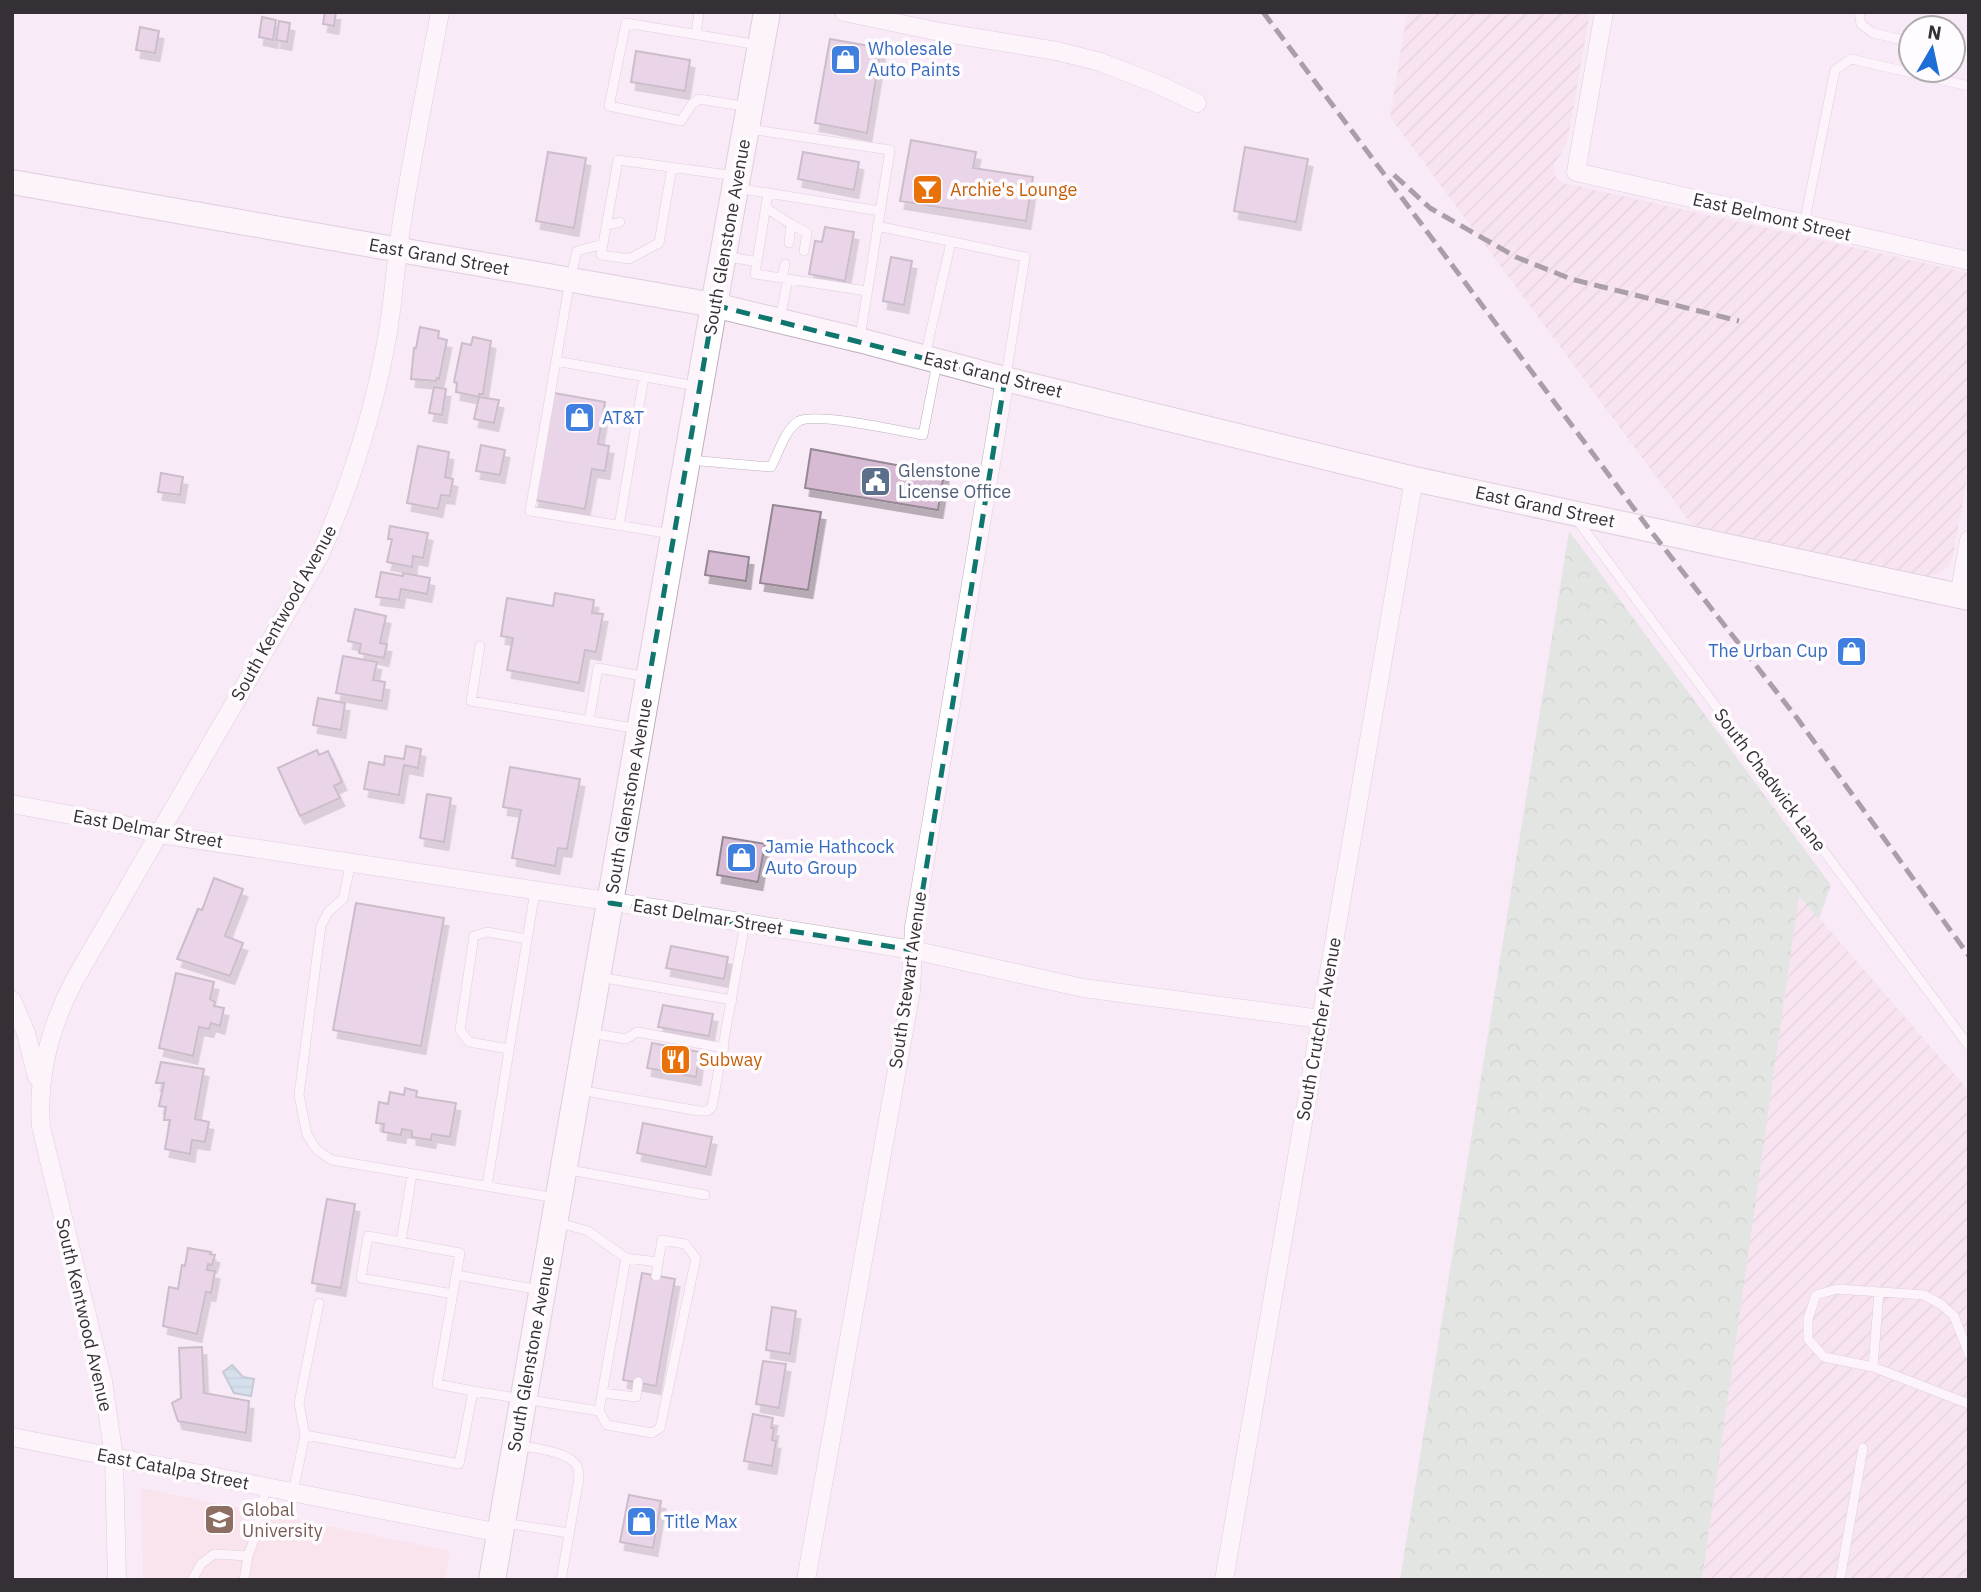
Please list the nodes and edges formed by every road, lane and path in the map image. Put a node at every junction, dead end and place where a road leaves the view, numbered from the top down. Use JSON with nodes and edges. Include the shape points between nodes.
{"nodes":[{"id":1,"x":440,"y":12,"type":"edge"},
{"id":2,"x":699,"y":12,"type":"edge"},
{"id":3,"x":767,"y":12,"type":"edge"},
{"id":4,"x":845,"y":12,"type":"edge"},
{"id":5,"x":1604,"y":12,"type":"edge"},
{"id":6,"x":1858,"y":12,"type":"edge"},
{"id":7,"x":695,"y":34,"type":"junction"},
{"id":8,"x":1897,"y":39,"type":"edge"},
{"id":9,"x":761,"y":46,"type":"junction"},
{"id":10,"x":1969,"y":86,"type":"edge"},
{"id":11,"x":1197,"y":103,"type":"dead end"},
{"id":12,"x":748,"y":118,"type":"junction"},
{"id":13,"x":672,"y":167,"type":"junction"},
{"id":14,"x":12,"y":182,"type":"edge"},
{"id":15,"x":736,"y":182,"type":"junction"},
{"id":16,"x":768,"y":193,"type":"junction"},
{"id":17,"x":766,"y":208,"type":"junction"},
{"id":18,"x":880,"y":211,"type":"junction"},
{"id":19,"x":620,"y":222,"type":"dead end"},
{"id":20,"x":790,"y":224,"type":"junction"},
{"id":21,"x":1804,"y":224,"type":"junction"},
{"id":22,"x":606,"y":226,"type":"junction"},
{"id":23,"x":877,"y":226,"type":"junction"},
{"id":24,"x":951,"y":242,"type":"junction"},
{"id":25,"x":789,"y":243,"type":"dead end"},
{"id":26,"x":603,"y":244,"type":"junction"},
{"id":27,"x":398,"y":249,"type":"junction"},
{"id":28,"x":804,"y":251,"type":"dead end"},
{"id":29,"x":723,"y":256,"type":"junction"},
{"id":30,"x":1969,"y":261,"type":"edge"},
{"id":31,"x":757,"y":262,"type":"junction"},
{"id":32,"x":785,"y":264,"type":"dead end"},
{"id":33,"x":792,"y":277,"type":"junction"},
{"id":34,"x":570,"y":280,"type":"junction"},
{"id":35,"x":867,"y":291,"type":"junction"},
{"id":36,"x":714,"y":305,"type":"junction"},
{"id":37,"x":779,"y":321,"type":"junction"},
{"id":38,"x":859,"y":340,"type":"junction"},
{"id":39,"x":931,"y":359,"type":"junction"},
{"id":40,"x":556,"y":361,"type":"junction"},
{"id":41,"x":645,"y":377,"type":"junction"},
{"id":42,"x":1005,"y":379,"type":"junction"},
{"id":43,"x":700,"y":387,"type":"junction"},
{"id":44,"x":687,"y":460,"type":"junction"},
{"id":45,"x":1414,"y":479,"type":"junction"},
{"id":46,"x":1572,"y":513,"type":"junction"},
{"id":47,"x":619,"y":526,"type":"junction"},
{"id":48,"x":674,"y":535,"type":"junction"},
{"id":49,"x":1969,"y":540,"type":"edge"},
{"id":50,"x":1964,"y":597,"type":"edge"},
{"id":51,"x":480,"y":646,"type":"dead end"},
{"id":52,"x":650,"y":678,"type":"junction"},
{"id":53,"x":589,"y":721,"type":"junction"},
{"id":54,"x":640,"y":729,"type":"junction"},
{"id":55,"x":12,"y":804,"type":"edge"},
{"id":56,"x":159,"y":834,"type":"junction"},
{"id":57,"x":351,"y":862,"type":"junction"},
{"id":58,"x":535,"y":891,"type":"junction"},
{"id":59,"x":610,"y":903,"type":"junction"},
{"id":60,"x":745,"y":923,"type":"junction"},
{"id":61,"x":527,"y":939,"type":"junction"},
{"id":62,"x":913,"y":950,"type":"junction"},
{"id":63,"x":597,"y":976,"type":"junction"},
{"id":64,"x":732,"y":1000,"type":"junction"},
{"id":65,"x":15,"y":1010,"type":"edge"},
{"id":66,"x":1321,"y":1019,"type":"junction"},
{"id":67,"x":588,"y":1032,"type":"junction"},
{"id":68,"x":1969,"y":1046,"type":"edge"},
{"id":69,"x":509,"y":1048,"type":"junction"},
{"id":70,"x":724,"y":1048,"type":"junction"},
{"id":71,"x":578,"y":1089,"type":"junction"},
{"id":72,"x":40,"y":1094,"type":"junction"},
{"id":73,"x":564,"y":1168,"type":"junction"},
{"id":74,"x":412,"y":1174,"type":"junction"},
{"id":75,"x":487,"y":1186,"type":"junction"},
{"id":76,"x":705,"y":1195,"type":"dead end"},
{"id":77,"x":556,"y":1210,"type":"junction"},
{"id":78,"x":401,"y":1242,"type":"junction"},
{"id":79,"x":626,"y":1258,"type":"junction"},
{"id":80,"x":658,"y":1262,"type":"junction"},
{"id":81,"x":456,"y":1275,"type":"junction"},
{"id":82,"x":656,"y":1276,"type":"dead end"},
{"id":83,"x":542,"y":1290,"type":"junction"},
{"id":84,"x":1879,"y":1292,"type":"junction"},
{"id":85,"x":453,"y":1294,"type":"junction"},
{"id":86,"x":319,"y":1303,"type":"dead end"},
{"id":87,"x":1969,"y":1354,"type":"edge"},
{"id":88,"x":1873,"y":1367,"type":"junction"},
{"id":89,"x":638,"y":1382,"type":"dead end"},
{"id":90,"x":473,"y":1391,"type":"junction"},
{"id":91,"x":603,"y":1393,"type":"junction"},
{"id":92,"x":523,"y":1399,"type":"junction"},
{"id":93,"x":1969,"y":1404,"type":"edge"},
{"id":94,"x":600,"y":1411,"type":"junction"},
{"id":95,"x":305,"y":1435,"type":"junction"},
{"id":96,"x":12,"y":1437,"type":"edge"},
{"id":97,"x":515,"y":1445,"type":"junction"},
{"id":98,"x":1863,"y":1448,"type":"dead end"},
{"id":99,"x":114,"y":1458,"type":"junction"},
{"id":100,"x":266,"y":1487,"type":"junction"},
{"id":101,"x":293,"y":1492,"type":"junction"},
{"id":102,"x":501,"y":1528,"type":"junction"},
{"id":103,"x":569,"y":1533,"type":"junction"},
{"id":104,"x":248,"y":1556,"type":"junction"},
{"id":105,"x":117,"y":1580,"type":"edge"},
{"id":106,"x":192,"y":1580,"type":"edge"},
{"id":107,"x":244,"y":1580,"type":"edge"},
{"id":108,"x":492,"y":1580,"type":"edge"},
{"id":109,"x":561,"y":1580,"type":"edge"},
{"id":110,"x":806,"y":1580,"type":"edge"},
{"id":111,"x":1224,"y":1580,"type":"edge"},
{"id":112,"x":1840,"y":1580,"type":"edge"}],
"edges":[{"from":1,"to":27,"type":"street","name":"South Kentwood Avenue"},
{"from":2,"to":7,"type":"lane"},
{"from":3,"to":9,"type":"main road","name":"South Glenstone Avenue"},
{"from":4,"to":11,"type":"street","via":[[1100,62]]},
{"from":5,"to":21,"type":"street","name":"East Belmont Street","via":[[1576,172]]},
{"from":6,"to":8,"type":"lane","via":[[1861,24],[1873,33]]},
{"from":7,"to":9,"type":"lane"},
{"from":7,"to":12,"type":"lane","via":[[626,23],[609,106],[681,121],[699,99]]},
{"from":9,"to":12,"type":"main road","name":"South Glenstone Avenue"},
{"from":10,"to":21,"type":"lane","via":[[1851,59],[1835,70]]},
{"from":12,"to":15,"type":"main road","name":"South Glenstone Avenue"},
{"from":12,"to":18,"type":"lane","via":[[890,150]]},
{"from":13,"to":15,"type":"lane"},
{"from":13,"to":22,"type":"lane","via":[[618,159]]},
{"from":13,"to":26,"type":"lane","via":[[659,243],[629,259],[601,255]]},
{"from":14,"to":27,"type":"main road","name":"East Grand Street"},
{"from":15,"to":16,"type":"lane"},
{"from":15,"to":29,"type":"main road","name":"South Glenstone Avenue"},
{"from":16,"to":17,"type":"lane"},
{"from":16,"to":18,"type":"lane"},
{"from":17,"to":20,"type":"lane"},
{"from":17,"to":31,"type":"lane"},
{"from":18,"to":23,"type":"lane"},
{"from":19,"to":22,"type":"lane"},
{"from":20,"to":25,"type":"lane"},
{"from":20,"to":28,"type":"lane","via":[[807,233]]},
{"from":21,"to":30,"type":"street","name":"East Belmont Street"},
{"from":22,"to":26,"type":"lane"},
{"from":23,"to":24,"type":"lane"},
{"from":23,"to":35,"type":"lane"},
{"from":24,"to":39,"type":"lane"},
{"from":24,"to":42,"type":"lane","via":[[1025,257]]},
{"from":26,"to":34,"type":"lane","via":[[577,251]]},
{"from":27,"to":34,"type":"main road","name":"East Grand Street"},
{"from":27,"to":56,"type":"street","name":"South Kentwood Avenue","via":[[378,383],[362,446],[335,519],[320,555]]},
{"from":29,"to":31,"type":"lane"},
{"from":29,"to":36,"type":"main road","name":"South Glenstone Avenue"},
{"from":31,"to":33,"type":"lane","via":[[755,274]]},
{"from":32,"to":33,"type":"lane"},
{"from":33,"to":35,"type":"lane"},
{"from":33,"to":37,"type":"lane"},
{"from":34,"to":36,"type":"main road","name":"East Grand Street"},
{"from":34,"to":40,"type":"lane"},
{"from":35,"to":38,"type":"lane"},
{"from":36,"to":37,"type":"main road","name":"East Grand Street"},
{"from":36,"to":43,"type":"main road","name":"South Glenstone Avenue"},
{"from":37,"to":38,"type":"main road","name":"East Grand Street"},
{"from":38,"to":39,"type":"main road","name":"East Grand Street"},
{"from":39,"to":42,"type":"main road","name":"East Grand Street"},
{"from":39,"to":44,"type":"lane","via":[[923,435],[816,418],[798,422],[786,435],[771,467]]},
{"from":40,"to":41,"type":"lane"},
{"from":40,"to":47,"type":"lane","via":[[530,511]]},
{"from":41,"to":43,"type":"lane"},
{"from":41,"to":47,"type":"lane"},
{"from":42,"to":45,"type":"main road","name":"East Grand Street"},
{"from":42,"to":62,"type":"street","name":"South Stewart Avenue"},
{"from":43,"to":44,"type":"main road","name":"South Glenstone Avenue"},
{"from":44,"to":48,"type":"main road","name":"South Glenstone Avenue"},
{"from":45,"to":46,"type":"main road","name":"East Grand Street"},
{"from":45,"to":66,"type":"street","name":"South Crutcher Avenue"},
{"from":46,"to":50,"type":"main road","name":"East Grand Street"},
{"from":46,"to":68,"type":"lane","name":"South Chadwick Lane"},
{"from":47,"to":48,"type":"lane"},
{"from":48,"to":52,"type":"main road","name":"South Glenstone Avenue"},
{"from":49,"to":50,"type":"street"},
{"from":51,"to":53,"type":"lane","via":[[471,701]]},
{"from":52,"to":53,"type":"lane","via":[[598,668]]},
{"from":52,"to":54,"type":"main road","name":"South Glenstone Avenue"},
{"from":53,"to":54,"type":"lane"},
{"from":54,"to":59,"type":"main road","name":"South Glenstone Avenue"},
{"from":55,"to":56,"type":"street","name":"East Delmar Street"},
{"from":56,"to":57,"type":"street","name":"East Delmar Street"},
{"from":56,"to":72,"type":"street","name":"South Kentwood Avenue","via":[[65,998],[45,1054]]},
{"from":57,"to":58,"type":"street","name":"East Delmar Street"},
{"from":57,"to":74,"type":"lane","via":[[343,898],[321,926],[299,1095],[307,1135],[331,1160]]},
{"from":58,"to":59,"type":"street","name":"East Delmar Street"},
{"from":58,"to":61,"type":"lane"},
{"from":59,"to":60,"type":"street","name":"East Delmar Street"},
{"from":59,"to":63,"type":"main road","name":"South Glenstone Avenue"},
{"from":60,"to":62,"type":"street","name":"East Delmar Street"},
{"from":60,"to":64,"type":"lane"},
{"from":61,"to":69,"type":"lane"},
{"from":61,"to":69,"type":"lane","via":[[487,932],[474,936],[460,1030],[469,1042]]},
{"from":62,"to":66,"type":"street","name":"East Delmar Street","via":[[1083,988]]},
{"from":62,"to":110,"type":"street","name":"South Stewart Avenue","via":[[911,991]]},
{"from":63,"to":64,"type":"lane"},
{"from":63,"to":67,"type":"main road","name":"South Glenstone Avenue"},
{"from":64,"to":70,"type":"lane"},
{"from":65,"to":72,"type":"street","name":"South Kentwood Avenue","via":[[32,1053]]},
{"from":66,"to":111,"type":"street","name":"South Crutcher Avenue"},
{"from":67,"to":70,"type":"lane","via":[[626,1039],[637,1032]]},
{"from":67,"to":71,"type":"main road","name":"South Glenstone Avenue"},
{"from":69,"to":75,"type":"lane"},
{"from":70,"to":71,"type":"lane","via":[[715,1099],[708,1111]]},
{"from":71,"to":73,"type":"main road","name":"South Glenstone Avenue"},
{"from":72,"to":99,"type":"street","name":"South Kentwood Avenue","via":[[43,1144],[103,1381]]},
{"from":73,"to":76,"type":"lane"},
{"from":73,"to":77,"type":"main road","name":"South Glenstone Avenue"},
{"from":74,"to":75,"type":"lane"},
{"from":74,"to":78,"type":"lane"},
{"from":75,"to":77,"type":"lane"},
{"from":77,"to":79,"type":"lane"},
{"from":77,"to":83,"type":"main road","name":"South Glenstone Avenue"},
{"from":78,"to":81,"type":"lane","via":[[460,1253]]},
{"from":78,"to":85,"type":"lane","via":[[368,1236],[361,1278]]},
{"from":79,"to":80,"type":"lane"},
{"from":79,"to":91,"type":"lane"},
{"from":80,"to":82,"type":"lane"},
{"from":80,"to":94,"type":"lane","via":[[662,1240],[685,1244],[696,1258],[660,1428],[652,1433],[607,1425]]},
{"from":81,"to":83,"type":"lane"},
{"from":81,"to":85,"type":"lane"},
{"from":83,"to":92,"type":"main road","name":"South Glenstone Avenue"},
{"from":84,"to":87,"type":"lane","via":[[1924,1295],[1942,1305],[1954,1316]]},
{"from":84,"to":88,"type":"lane"},
{"from":84,"to":88,"type":"lane","via":[[1838,1289],[1816,1296],[1808,1319],[1808,1339],[1824,1357]]},
{"from":85,"to":90,"type":"lane","via":[[437,1384]]},
{"from":86,"to":95,"type":"lane","via":[[299,1403]]},
{"from":88,"to":93,"type":"lane"},
{"from":89,"to":91,"type":"lane","via":[[636,1397]]},
{"from":90,"to":92,"type":"lane"},
{"from":90,"to":95,"type":"lane","via":[[459,1464]]},
{"from":91,"to":94,"type":"lane"},
{"from":92,"to":94,"type":"lane"},
{"from":92,"to":97,"type":"main road","name":"South Glenstone Avenue"},
{"from":95,"to":101,"type":"lane"},
{"from":96,"to":99,"type":"street","name":"East Catalpa Street"},
{"from":97,"to":102,"type":"main road","name":"South Glenstone Avenue"},
{"from":97,"to":103,"type":"lane","via":[[556,1453],[576,1465],[579,1478]]},
{"from":98,"to":112,"type":"lane"},
{"from":99,"to":100,"type":"street","name":"East Catalpa Street"},
{"from":99,"to":105,"type":"street","name":"South Kentwood Avenue"},
{"from":100,"to":101,"type":"street","name":"East Catalpa Street"},
{"from":100,"to":104,"type":"lane"},
{"from":101,"to":102,"type":"street","name":"East Catalpa Street"},
{"from":102,"to":103,"type":"lane"},
{"from":102,"to":108,"type":"main road","name":"South Glenstone Avenue"},
{"from":103,"to":109,"type":"lane"},
{"from":104,"to":106,"type":"lane","via":[[214,1554]]},
{"from":104,"to":107,"type":"lane"}]}
